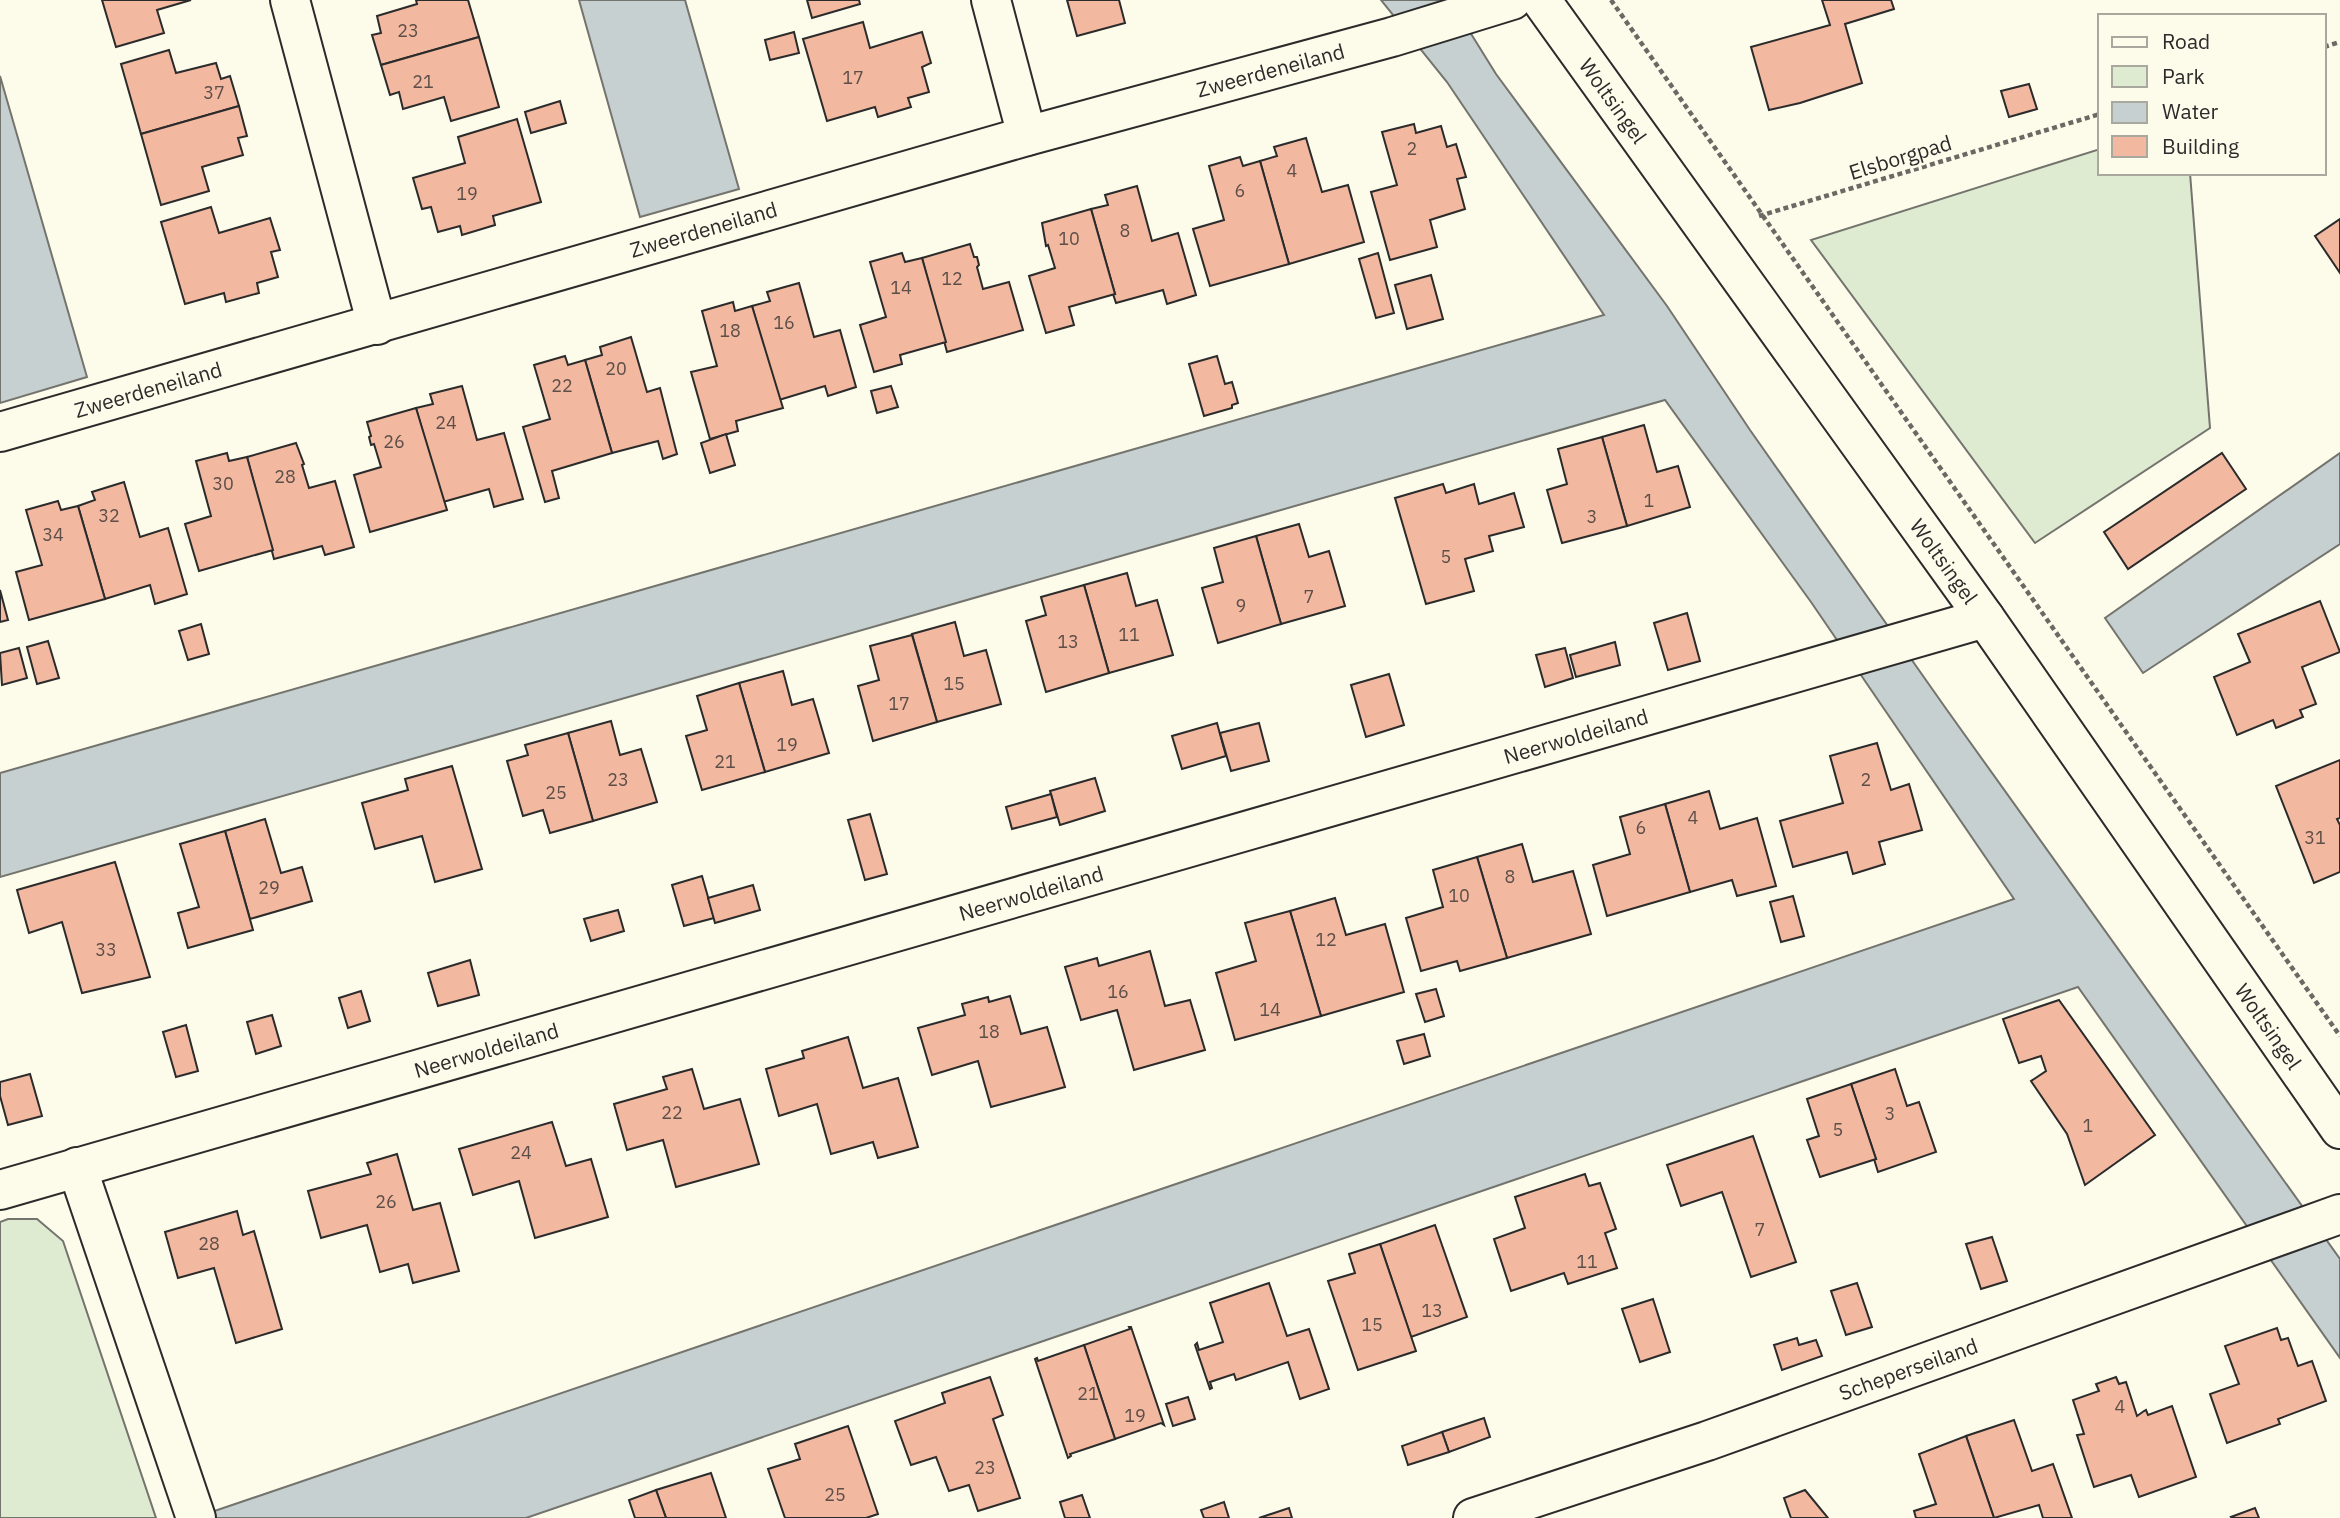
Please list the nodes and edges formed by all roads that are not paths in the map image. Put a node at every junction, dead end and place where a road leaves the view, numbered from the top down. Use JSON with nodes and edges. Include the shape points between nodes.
{"nodes":[{"id":1,"x":290,"y":0,"type":"edge"},
{"id":2,"x":991,"y":0,"type":"edge"},
{"id":3,"x":1511,"y":0,"type":"edge"},
{"id":4,"x":1541,"y":0,"type":"edge"},
{"id":5,"x":1027,"y":136,"type":"junction"},
{"id":6,"x":377,"y":325,"type":"junction"},
{"id":7,"x":0,"y":432,"type":"edge"},
{"id":8,"x":1985,"y":618,"type":"junction"},
{"id":9,"x":2340,"y":1129,"type":"edge"},
{"id":10,"x":77,"y":1167,"type":"junction"},
{"id":11,"x":0,"y":1190,"type":"edge"},
{"id":12,"x":2336,"y":1215,"type":"edge"},
{"id":13,"x":196,"y":1518,"type":"edge"},
{"id":14,"x":1473,"y":1518,"type":"edge"}],
"edges":[{"from":1,"to":6,"type":"street"},
{"from":2,"to":5,"type":"street"},
{"from":3,"to":5,"type":"street","name":"Zweerdeneiland"},
{"from":4,"to":8,"type":"street","name":"Woltsingel"},
{"from":5,"to":6,"type":"street","name":"Zweerdeneiland"},
{"from":6,"to":7,"type":"street","name":"Zweerdeneiland"},
{"from":8,"to":9,"type":"street","name":"Woltsingel"},
{"from":8,"to":10,"type":"street","name":"Neerwoldeiland"},
{"from":10,"to":11,"type":"street","name":"Neerwoldeiland"},
{"from":10,"to":13,"type":"street"},
{"from":12,"to":14,"type":"street","name":"Scheperseiland","via":[[1707,1441]]}]}
